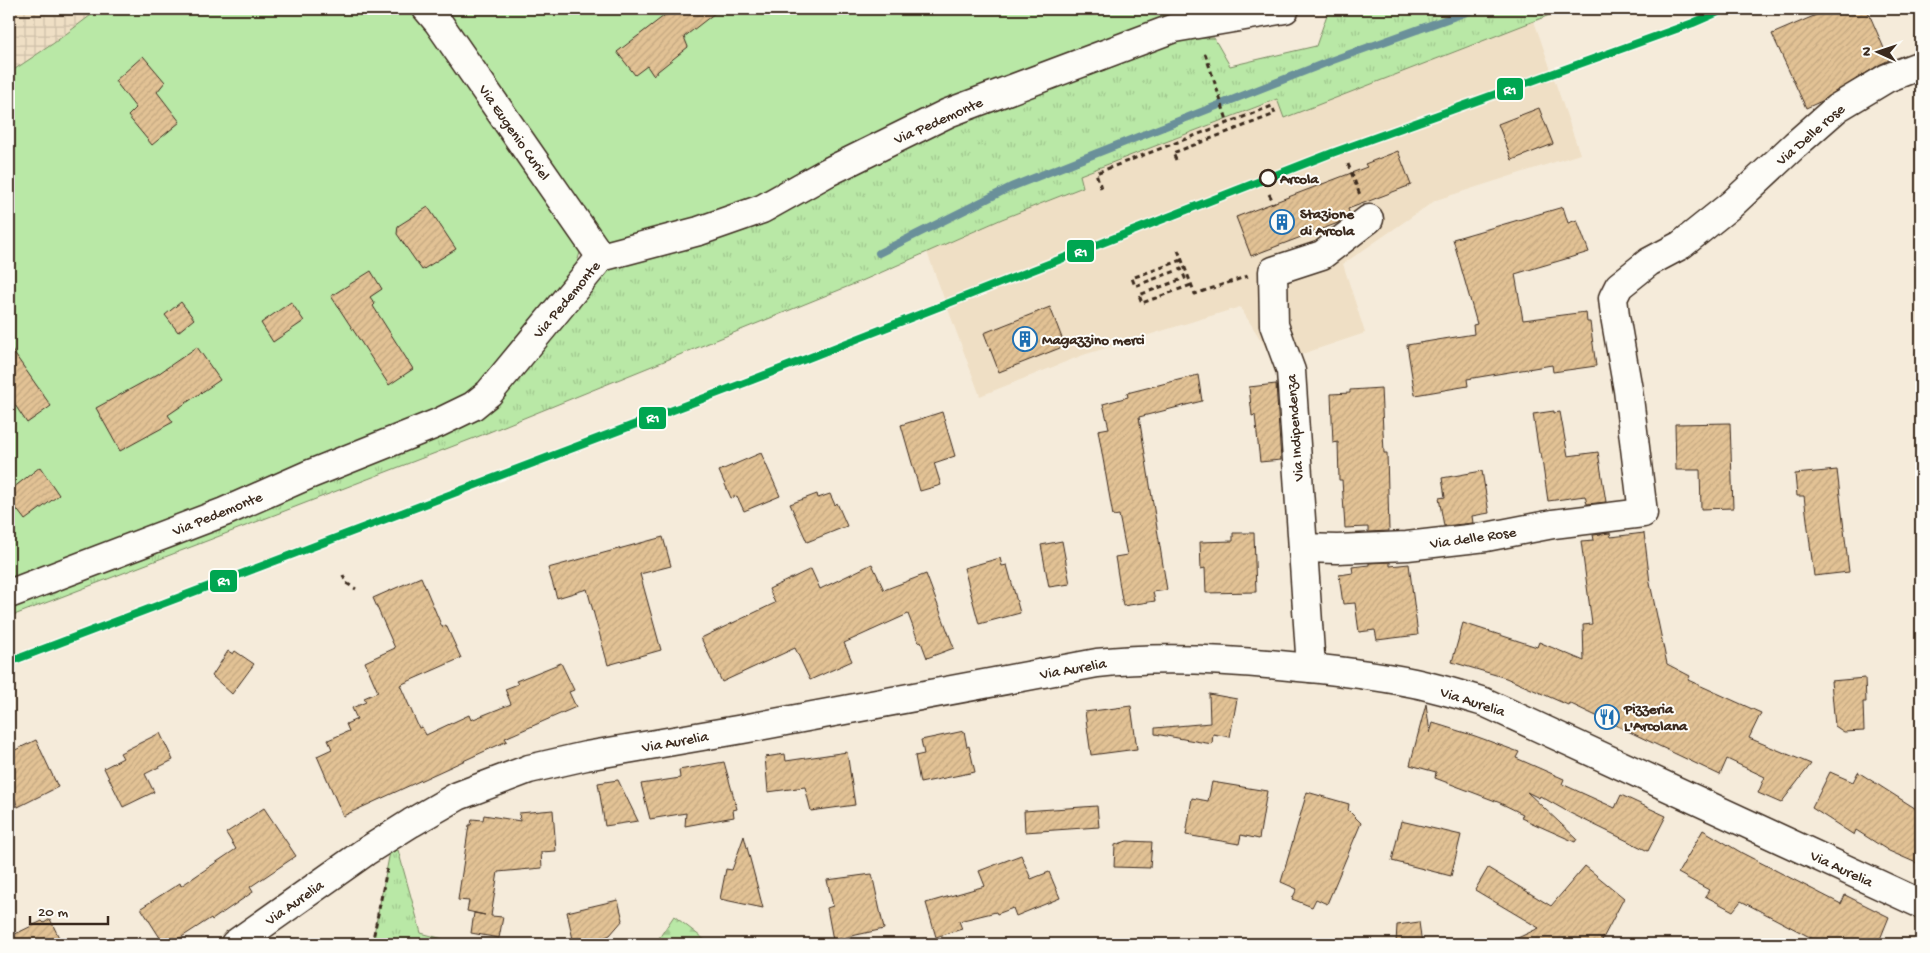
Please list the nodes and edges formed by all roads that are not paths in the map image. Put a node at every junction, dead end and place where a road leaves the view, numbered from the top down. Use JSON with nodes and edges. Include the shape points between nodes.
{"nodes":[{"id":1,"x":427,"y":9,"type":"edge"},
{"id":2,"x":1285,"y":9,"type":"edge"},
{"id":3,"x":1173,"y":18,"type":"edge"},
{"id":4,"x":1921,"y":65,"type":"edge"},
{"id":5,"x":1369,"y":219,"type":"road end"},
{"id":6,"x":601,"y":257,"type":"junction"},
{"id":7,"x":1643,"y":513,"type":"joint"},
{"id":8,"x":1303,"y":548,"type":"junction"},
{"id":9,"x":9,"y":594,"type":"edge"},
{"id":10,"x":1311,"y":668,"type":"junction"},
{"id":11,"x":1921,"y":904,"type":"edge"},
{"id":12,"x":235,"y":944,"type":"edge"}],
"edges":[{"from":1,"to":6,"type":"street","name":"Via Eugenio Curiel"},
{"from":2,"to":3,"type":"street","name":"Via Pedemonte","via":[[1212,22]]},
{"from":3,"to":6,"type":"street","name":"Via Pedemonte","via":[[948,113],[828,172],[762,209],[699,231]]},
{"from":4,"to":7,"type":"street","name":"Via Delle rose","via":[[1887,78],[1837,108],[1732,204],[1681,245],[1649,262],[1619,286],[1613,298]]},
{"from":5,"to":8,"type":"street","name":"Via Indipendenza","via":[[1322,255],[1273,271],[1274,325],[1291,371]]},
{"from":6,"to":9,"type":"street","name":"Via Pedemonte","via":[[489,393],[473,406],[224,512]]},
{"from":7,"to":8,"type":"street","name":"Via delle Rose","via":[[1417,545]]},
{"from":8,"to":10,"type":"street","name":"Via Indipendenza"},
{"from":10,"to":11,"type":"street","name":"Via Aurelia","via":[[1414,683],[1484,702]]},
{"from":10,"to":12,"type":"street","name":"Via Aurelia","via":[[1167,658],[1097,663],[529,769],[458,796],[390,837]]}]}
